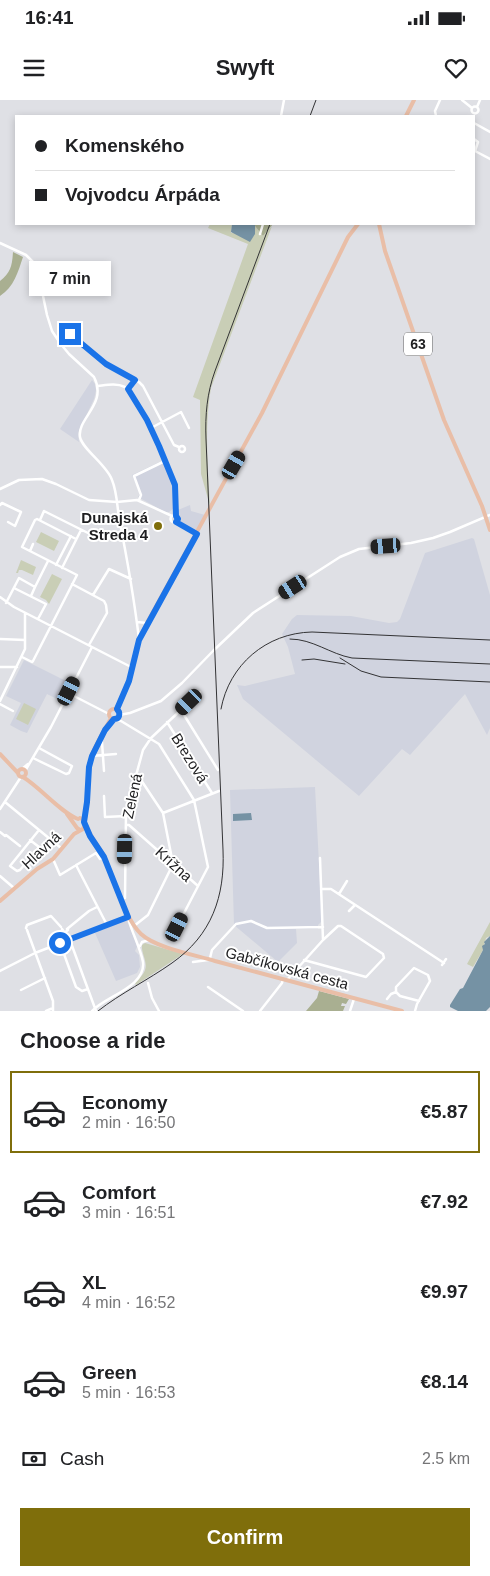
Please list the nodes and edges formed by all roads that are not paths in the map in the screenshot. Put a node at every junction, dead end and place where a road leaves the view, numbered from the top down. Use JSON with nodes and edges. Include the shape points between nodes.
{"nodes":[{"id":1,"x":284,"y":100,"type":"edge"},
{"id":2,"x":414,"y":100,"type":"edge"},
{"id":3,"x":440,"y":100,"type":"edge"},
{"id":4,"x":462,"y":100,"type":"edge"},
{"id":5,"x":480,"y":100,"type":"edge"},
{"id":6,"x":476,"y":107,"type":"junction"},
{"id":7,"x":472,"y":108,"type":"junction"},
{"id":8,"x":281,"y":115,"type":"edge"},
{"id":9,"x":406,"y":115,"type":"edge"},
{"id":10,"x":436,"y":115,"type":"edge"},
{"id":11,"x":474,"y":115,"type":"edge"},
{"id":12,"x":475,"y":124,"type":"edge"},
{"id":13,"x":490,"y":132,"type":"edge"},
{"id":14,"x":475,"y":140,"type":"edge"},
{"id":15,"x":475,"y":151,"type":"edge"},
{"id":16,"x":475,"y":151,"type":"edge"},
{"id":17,"x":490,"y":159,"type":"edge"},
{"id":18,"x":263,"y":225,"type":"edge"},
{"id":19,"x":357,"y":225,"type":"edge"},
{"id":20,"x":379,"y":225,"type":"edge"},
{"id":21,"x":260,"y":234,"type":"dead end"},
{"id":22,"x":0,"y":243,"type":"edge"},
{"id":23,"x":71,"y":337,"type":"dead end"},
{"id":24,"x":135,"y":380,"type":"junction"},
{"id":25,"x":98,"y":386,"type":"junction"},
{"id":26,"x":128,"y":389,"type":"junction"},
{"id":27,"x":163,"y":422,"type":"junction"},
{"id":28,"x":151,"y":428,"type":"junction"},
{"id":29,"x":190,"y":428,"type":"dead end"},
{"id":30,"x":179,"y":448,"type":"dead end"},
{"id":31,"x":165,"y":461,"type":"junction"},
{"id":32,"x":0,"y":489,"type":"edge"},
{"id":33,"x":140,"y":500,"type":"junction"},
{"id":34,"x":117,"y":502,"type":"junction"},
{"id":35,"x":0,"y":505,"type":"edge"},
{"id":36,"x":174,"y":516,"type":"junction"},
{"id":37,"x":488,"y":516,"type":"edge"},
{"id":38,"x":40,"y":520,"type":"junction"},
{"id":39,"x":8,"y":522,"type":"dead end"},
{"id":40,"x":176,"y":522,"type":"junction"},
{"id":41,"x":81,"y":530,"type":"junction"},
{"id":42,"x":490,"y":530,"type":"edge"},
{"id":43,"x":123,"y":534,"type":"junction"},
{"id":44,"x":197,"y":534,"type":"junction"},
{"id":45,"x":71,"y":536,"type":"junction"},
{"id":46,"x":77,"y":538,"type":"junction"},
{"id":47,"x":34,"y":544,"type":"dead end"},
{"id":48,"x":30,"y":551,"type":"junction"},
{"id":49,"x":48,"y":561,"type":"junction"},
{"id":50,"x":56,"y":565,"type":"junction"},
{"id":51,"x":62,"y":568,"type":"junction"},
{"id":52,"x":131,"y":580,"type":"junction"},
{"id":53,"x":72,"y":584,"type":"junction"},
{"id":54,"x":35,"y":586,"type":"junction"},
{"id":55,"x":14,"y":588,"type":"junction"},
{"id":56,"x":94,"y":595,"type":"junction"},
{"id":57,"x":31,"y":596,"type":"junction"},
{"id":58,"x":0,"y":598,"type":"edge"},
{"id":59,"x":6,"y":603,"type":"junction"},
{"id":60,"x":25,"y":613,"type":"junction"},
{"id":61,"x":38,"y":620,"type":"junction"},
{"id":62,"x":136,"y":622,"type":"junction"},
{"id":63,"x":147,"y":623,"type":"junction"},
{"id":64,"x":51,"y":626,"type":"junction"},
{"id":65,"x":0,"y":639,"type":"edge"},
{"id":66,"x":25,"y":640,"type":"junction"},
{"id":67,"x":139,"y":640,"type":"junction"},
{"id":68,"x":90,"y":646,"type":"junction"},
{"id":69,"x":22,"y":657,"type":"junction"},
{"id":70,"x":0,"y":667,"type":"edge"},
{"id":71,"x":17,"y":667,"type":"junction"},
{"id":72,"x":133,"y":668,"type":"junction"},
{"id":73,"x":0,"y":692,"type":"edge"},
{"id":74,"x":5,"y":692,"type":"junction"},
{"id":75,"x":68,"y":692,"type":"junction"},
{"id":76,"x":200,"y":692,"type":"dead end"},
{"id":77,"x":0,"y":703,"type":"edge"},
{"id":78,"x":13,"y":710,"type":"dead end"},
{"id":79,"x":181,"y":710,"type":"junction"},
{"id":80,"x":115,"y":715,"type":"junction"},
{"id":81,"x":167,"y":722,"type":"junction"},
{"id":82,"x":150,"y":738,"type":"junction"},
{"id":83,"x":102,"y":742,"type":"dead end"},
{"id":84,"x":39,"y":748,"type":"junction"},
{"id":85,"x":0,"y":754,"type":"edge"},
{"id":86,"x":116,"y":754,"type":"dead end"},
{"id":87,"x":103,"y":755,"type":"junction"},
{"id":88,"x":92,"y":756,"type":"junction"},
{"id":89,"x":33,"y":758,"type":"junction"},
{"id":90,"x":218,"y":770,"type":"dead end"},
{"id":91,"x":104,"y":771,"type":"dead end"},
{"id":92,"x":22,"y":773,"type":"junction"},
{"id":93,"x":136,"y":775,"type":"junction"},
{"id":94,"x":219,"y":791,"type":"dead end"},
{"id":95,"x":212,"y":793,"type":"junction"},
{"id":96,"x":104,"y":796,"type":"dead end"},
{"id":97,"x":194,"y":800,"type":"junction"},
{"id":98,"x":5,"y":802,"type":"junction"},
{"id":99,"x":0,"y":809,"type":"edge"},
{"id":100,"x":86,"y":809,"type":"junction"},
{"id":101,"x":66,"y":812,"type":"junction"},
{"id":102,"x":163,"y":813,"type":"junction"},
{"id":103,"x":126,"y":816,"type":"junction"},
{"id":104,"x":79,"y":819,"type":"junction"},
{"id":105,"x":85,"y":823,"type":"junction"},
{"id":106,"x":126,"y":825,"type":"junction"},
{"id":107,"x":76,"y":826,"type":"junction"},
{"id":108,"x":40,"y":830,"type":"junction"},
{"id":109,"x":81,"y":830,"type":"junction"},
{"id":110,"x":0,"y":832,"type":"edge"},
{"id":111,"x":74,"y":834,"type":"junction"},
{"id":112,"x":90,"y":836,"type":"junction"},
{"id":113,"x":30,"y":840,"type":"junction"},
{"id":114,"x":20,"y":846,"type":"dead end"},
{"id":115,"x":62,"y":849,"type":"junction"},
{"id":116,"x":104,"y":857,"type":"junction"},
{"id":117,"x":320,"y":858,"type":"dead end"},
{"id":118,"x":53,"y":859,"type":"junction"},
{"id":119,"x":173,"y":864,"type":"junction"},
{"id":120,"x":76,"y":866,"type":"junction"},
{"id":121,"x":0,"y":876,"type":"edge"},
{"id":122,"x":347,"y":881,"type":"dead end"},
{"id":123,"x":198,"y":886,"type":"junction"},
{"id":124,"x":15,"y":889,"type":"junction"},
{"id":125,"x":321,"y":889,"type":"junction"},
{"id":126,"x":338,"y":894,"type":"junction"},
{"id":127,"x":126,"y":898,"type":"dead end"},
{"id":128,"x":0,"y":901,"type":"edge"},
{"id":129,"x":356,"y":905,"type":"junction"},
{"id":130,"x":98,"y":907,"type":"junction"},
{"id":131,"x":349,"y":911,"type":"dead end"},
{"id":132,"x":129,"y":918,"type":"junction"},
{"id":133,"x":107,"y":925,"type":"junction"},
{"id":134,"x":134,"y":926,"type":"junction"},
{"id":135,"x":323,"y":927,"type":"junction"},
{"id":136,"x":64,"y":933,"type":"junction"},
{"id":137,"x":142,"y":936,"type":"junction"},
{"id":138,"x":69,"y":940,"type":"junction"},
{"id":139,"x":149,"y":940,"type":"junction"},
{"id":140,"x":170,"y":940,"type":"dead end"},
{"id":141,"x":323,"y":940,"type":"junction"},
{"id":142,"x":138,"y":942,"type":"junction"},
{"id":143,"x":60,"y":943,"type":"junction"},
{"id":144,"x":139,"y":947,"type":"junction"},
{"id":145,"x":35,"y":953,"type":"junction"},
{"id":146,"x":446,"y":959,"type":"dead end"},
{"id":147,"x":304,"y":960,"type":"junction"},
{"id":148,"x":193,"y":962,"type":"dead end"},
{"id":149,"x":0,"y":971,"type":"edge"},
{"id":150,"x":45,"y":978,"type":"junction"},
{"id":151,"x":285,"y":979,"type":"junction"},
{"id":152,"x":148,"y":983,"type":"dead end"},
{"id":153,"x":208,"y":987,"type":"dead end"},
{"id":154,"x":88,"y":989,"type":"junction"},
{"id":155,"x":21,"y":990,"type":"dead end"},
{"id":156,"x":396,"y":992,"type":"junction"},
{"id":157,"x":354,"y":999,"type":"junction"},
{"id":158,"x":387,"y":999,"type":"dead end"},
{"id":159,"x":419,"y":1001,"type":"junction"},
{"id":160,"x":53,"y":1009,"type":"edge"},
{"id":161,"x":96,"y":1009,"type":"edge"},
{"id":162,"x":157,"y":1010,"type":"edge"},
{"id":163,"x":46,"y":1011,"type":"edge"},
{"id":164,"x":92,"y":1011,"type":"edge"},
{"id":165,"x":243,"y":1011,"type":"edge"},
{"id":166,"x":260,"y":1011,"type":"edge"},
{"id":167,"x":350,"y":1011,"type":"edge"},
{"id":168,"x":402,"y":1011,"type":"edge"},
{"id":169,"x":415,"y":1011,"type":"edge"}],
"edges":[{"from":1,"to":8,"type":"street"},
{"from":2,"to":9,"type":"main road"},
{"from":3,"to":10,"type":"street"},
{"from":4,"to":7,"type":"street"},
{"from":5,"to":6,"type":"street"},
{"from":6,"to":7,"type":"street"},
{"from":6,"to":11,"type":"street","via":[[478,110]]},
{"from":7,"to":11,"type":"street"},
{"from":12,"to":13,"type":"street"},
{"from":14,"to":15,"type":"street","via":[[478,142]]},
{"from":16,"to":17,"type":"street"},
{"from":18,"to":21,"type":"street"},
{"from":19,"to":44,"type":"main road","via":[[348,237],[262,413]]},
{"from":20,"to":37,"type":"main road","number":"63","via":[[385,251],[444,420]]},
{"from":22,"to":25,"type":"street","via":[[26,255],[35,264],[52,331],[69,354],[94,377]]},
{"from":23,"to":24,"type":"street","via":[[106,364]]},
{"from":24,"to":26,"type":"street"},
{"from":24,"to":27,"type":"street","via":[[143,386]]},
{"from":25,"to":26,"type":"street","via":[[116,384]]},
{"from":25,"to":34,"type":"street","via":[[97,399],[81,429],[80,439],[112,478]]},
{"from":26,"to":28,"type":"street"},
{"from":27,"to":28,"type":"street"},
{"from":27,"to":29,"type":"street","via":[[181,412]]},
{"from":27,"to":30,"type":"street","via":[[174,445]]},
{"from":28,"to":31,"type":"street"},
{"from":31,"to":33,"type":"street","via":[[134,476]]},
{"from":31,"to":36,"type":"street","via":[[175,485]]},
{"from":32,"to":34,"type":"street","via":[[19,480],[42,479],[89,500]]},
{"from":33,"to":34,"type":"street"},
{"from":33,"to":36,"type":"street"},
{"from":34,"to":43,"type":"street"},
{"from":35,"to":39,"type":"street","via":[[2,503],[21,512],[15,526]]},
{"from":36,"to":40,"type":"street","via":[[178,519]]},
{"from":36,"to":40,"type":"street","via":[[171,521]]},
{"from":37,"to":42,"type":"main road","number":"63"},
{"from":37,"to":80,"type":"street","via":[[450,532],[411,543],[359,549],[335,560],[253,613],[161,701]]},
{"from":38,"to":41,"type":"street","via":[[44,511]]},
{"from":38,"to":45,"type":"street"},
{"from":38,"to":48,"type":"street","via":[[35,520],[22,547]]},
{"from":40,"to":44,"type":"street"},
{"from":41,"to":43,"type":"street","via":[[102,540]]},
{"from":41,"to":46,"type":"street"},
{"from":43,"to":52,"type":"street"},
{"from":44,"to":63,"type":"main road"},
{"from":45,"to":46,"type":"street"},
{"from":45,"to":50,"type":"street"},
{"from":46,"to":51,"type":"street"},
{"from":47,"to":48,"type":"street"},
{"from":48,"to":49,"type":"street"},
{"from":49,"to":50,"type":"street"},
{"from":49,"to":54,"type":"street"},
{"from":50,"to":51,"type":"street"},
{"from":51,"to":53,"type":"street","via":[[77,575]]},
{"from":52,"to":56,"type":"street","via":[[109,569]]},
{"from":52,"to":62,"type":"street"},
{"from":53,"to":56,"type":"street"},
{"from":53,"to":64,"type":"street"},
{"from":54,"to":55,"type":"street","via":[[19,578]]},
{"from":54,"to":57,"type":"street"},
{"from":55,"to":57,"type":"street"},
{"from":55,"to":59,"type":"street"},
{"from":56,"to":68,"type":"street","via":[[105,602],[107,612]]},
{"from":57,"to":61,"type":"street","via":[[46,604]]},
{"from":58,"to":59,"type":"street"},
{"from":59,"to":60,"type":"street"},
{"from":60,"to":61,"type":"street"},
{"from":60,"to":66,"type":"street"},
{"from":61,"to":64,"type":"street"},
{"from":62,"to":63,"type":"street"},
{"from":62,"to":67,"type":"street"},
{"from":63,"to":67,"type":"main road"},
{"from":64,"to":68,"type":"street"},
{"from":64,"to":69,"type":"street","via":[[35,659],[32,662]]},
{"from":65,"to":66,"type":"street"},
{"from":66,"to":69,"type":"street"},
{"from":67,"to":72,"type":"main road"},
{"from":68,"to":72,"type":"street"},
{"from":68,"to":75,"type":"street"},
{"from":69,"to":71,"type":"street"},
{"from":70,"to":71,"type":"street"},
{"from":71,"to":74,"type":"street"},
{"from":72,"to":80,"type":"main road"},
{"from":73,"to":74,"type":"street"},
{"from":74,"to":77,"type":"street"},
{"from":75,"to":80,"type":"street"},
{"from":75,"to":84,"type":"street"},
{"from":76,"to":79,"type":"street","name":"Zelená"},
{"from":77,"to":78,"type":"street"},
{"from":79,"to":81,"type":"street","name":"Zelená"},
{"from":79,"to":90,"type":"street"},
{"from":80,"to":82,"type":"street"},
{"from":80,"to":88,"type":"main road"},
{"from":81,"to":82,"type":"street","name":"Zelená"},
{"from":81,"to":95,"type":"street","name":"Brezová"},
{"from":82,"to":93,"type":"street","name":"Zelená","via":[[145,744]]},
{"from":82,"to":97,"type":"street","via":[[159,744]]},
{"from":83,"to":87,"type":"street"},
{"from":84,"to":89,"type":"street"},
{"from":84,"to":89,"type":"street","via":[[72,766],[70,773]]},
{"from":85,"to":92,"type":"main road"},
{"from":86,"to":87,"type":"street"},
{"from":87,"to":88,"type":"street"},
{"from":87,"to":91,"type":"street"},
{"from":88,"to":100,"type":"main road"},
{"from":89,"to":92,"type":"street"},
{"from":92,"to":98,"type":"street"},
{"from":92,"to":101,"type":"main road"},
{"from":93,"to":102,"type":"street"},
{"from":93,"to":103,"type":"street","name":"Zelená"},
{"from":94,"to":95,"type":"street"},
{"from":95,"to":97,"type":"street"},
{"from":96,"to":103,"type":"street","via":[[105,817]]},
{"from":97,"to":102,"type":"street"},
{"from":97,"to":123,"type":"street","via":[[208,863]]},
{"from":98,"to":99,"type":"street"},
{"from":98,"to":108,"type":"street"},
{"from":100,"to":104,"type":"main road"},
{"from":100,"to":105,"type":"main road"},
{"from":101,"to":104,"type":"main road"},
{"from":101,"to":107,"type":"main road"},
{"from":102,"to":119,"type":"street"},
{"from":103,"to":106,"type":"street","name":"Zelená"},
{"from":104,"to":105,"type":"main road"},
{"from":104,"to":107,"type":"main road"},
{"from":105,"to":109,"type":"main road"},
{"from":105,"to":112,"type":"main road"},
{"from":106,"to":119,"type":"street","name":"Krížna"},
{"from":106,"to":127,"type":"street","name":"Zelená"},
{"from":107,"to":109,"type":"main road"},
{"from":107,"to":111,"type":"main road"},
{"from":108,"to":113,"type":"street"},
{"from":108,"to":115,"type":"street"},
{"from":109,"to":111,"type":"main road"},
{"from":109,"to":112,"type":"main road"},
{"from":110,"to":114,"type":"street"},
{"from":111,"to":115,"type":"main road","name":"Hlavná"},
{"from":112,"to":116,"type":"main road"},
{"from":113,"to":113,"type":"street","via":[[10,866],[17,871],[39,847]]},
{"from":115,"to":118,"type":"main road","name":"Hlavná"},
{"from":116,"to":120,"type":"street","via":[[100,859],[96,853]]},
{"from":116,"to":132,"type":"main road"},
{"from":117,"to":125,"type":"street"},
{"from":118,"to":120,"type":"street","via":[[60,874]]},
{"from":118,"to":124,"type":"main road","name":"Hlavná"},
{"from":119,"to":123,"type":"street","name":"Krížna"},
{"from":119,"to":134,"type":"street","via":[[148,915]]},
{"from":120,"to":130,"type":"street"},
{"from":121,"to":124,"type":"street"},
{"from":122,"to":126,"type":"street"},
{"from":123,"to":140,"type":"street"},
{"from":124,"to":128,"type":"main road","name":"Hlavná"},
{"from":125,"to":126,"type":"street","via":[[332,889]]},
{"from":125,"to":135,"type":"street"},
{"from":126,"to":129,"type":"street"},
{"from":129,"to":131,"type":"street"},
{"from":129,"to":146,"type":"street","via":[[443,964]]},
{"from":130,"to":133,"type":"street"},
{"from":130,"to":136,"type":"street","via":[[88,911]]},
{"from":132,"to":133,"type":"street"},
{"from":132,"to":134,"type":"main road"},
{"from":132,"to":142,"type":"street"},
{"from":133,"to":138,"type":"street"},
{"from":134,"to":137,"type":"main road"},
{"from":135,"to":141,"type":"street"},
{"from":135,"to":148,"type":"street","via":[[267,928],[251,921],[236,924],[212,950],[208,960]]},
{"from":136,"to":138,"type":"street"},
{"from":136,"to":145,"type":"street","via":[[51,916],[27,928]]},
{"from":137,"to":139,"type":"main road","name":"Gabčíkovská cesta"},
{"from":137,"to":142,"type":"street"},
{"from":138,"to":143,"type":"street"},
{"from":138,"to":154,"type":"street"},
{"from":139,"to":144,"type":"street"},
{"from":139,"to":151,"type":"main road","name":"Gabčíkovská cesta"},
{"from":141,"to":147,"type":"street"},
{"from":141,"to":147,"type":"street","via":[[341,926],[385,957],[366,977]]},
{"from":142,"to":144,"type":"street"},
{"from":143,"to":145,"type":"street"},
{"from":143,"to":154,"type":"street","via":[[76,987]]},
{"from":144,"to":161,"type":"street","via":[[143,967],[138,978]]},
{"from":145,"to":149,"type":"street"},
{"from":145,"to":150,"type":"street"},
{"from":147,"to":151,"type":"street"},
{"from":150,"to":155,"type":"street"},
{"from":150,"to":160,"type":"street"},
{"from":151,"to":157,"type":"main road","name":"Gabčíkovská cesta"},
{"from":151,"to":166,"type":"street"},
{"from":152,"to":162,"type":"street"},
{"from":153,"to":165,"type":"street"},
{"from":154,"to":161,"type":"street"},
{"from":156,"to":158,"type":"street"},
{"from":156,"to":159,"type":"street"},
{"from":156,"to":159,"type":"street","via":[[396,987],[417,968],[430,978]]},
{"from":157,"to":167,"type":"street"},
{"from":157,"to":168,"type":"main road","name":"Gabčíkovská cesta"},
{"from":159,"to":169,"type":"street"},
{"from":160,"to":163,"type":"street"},
{"from":161,"to":164,"type":"street"}]}
